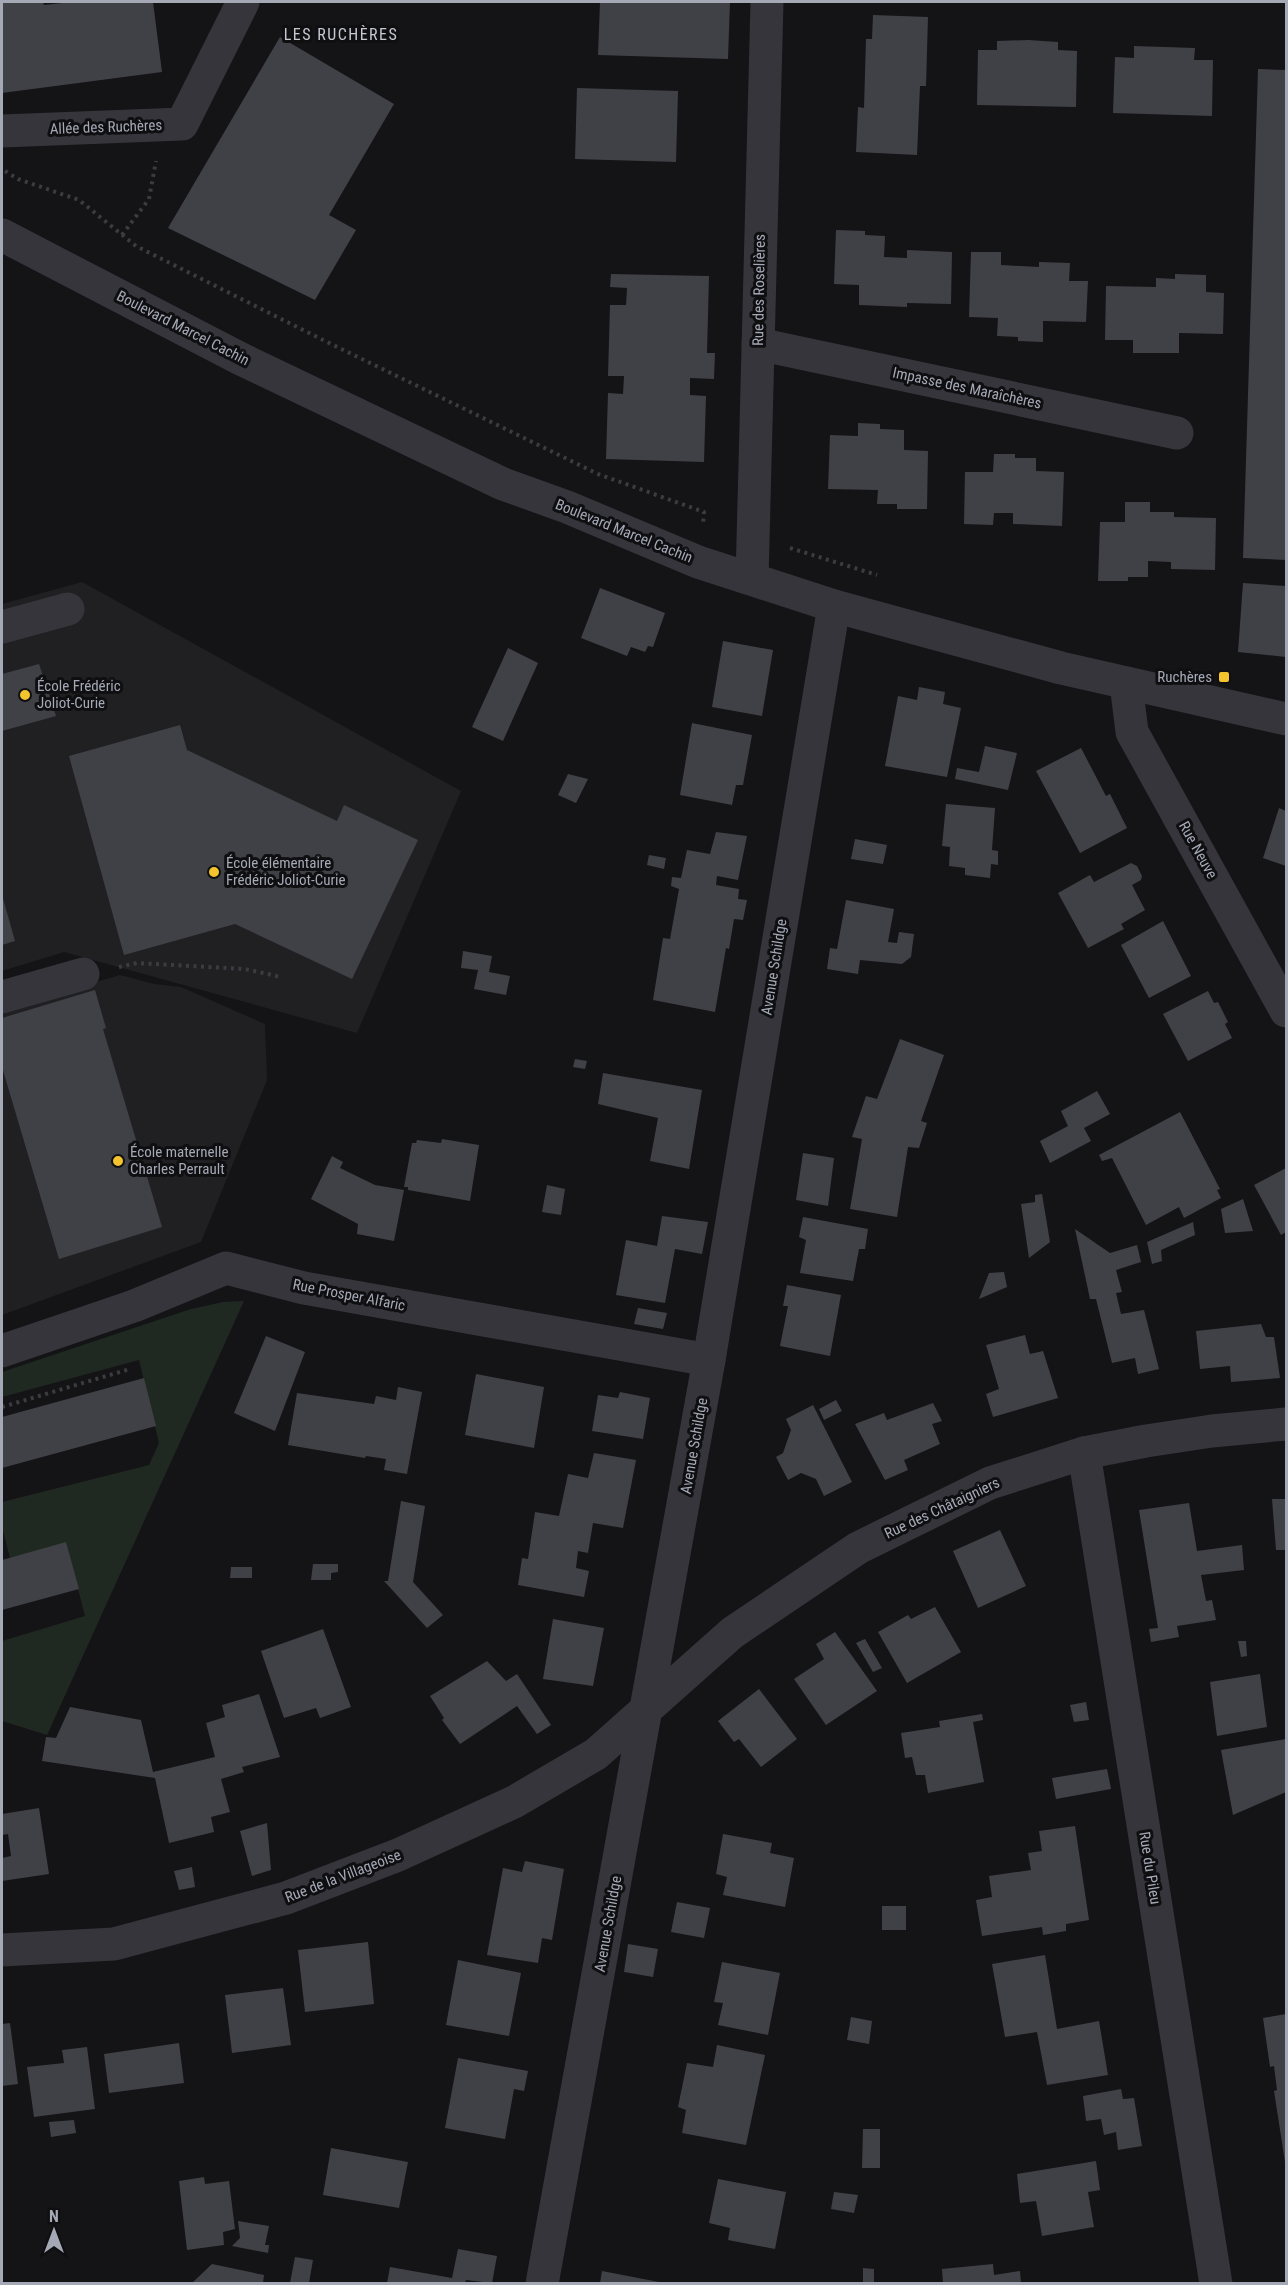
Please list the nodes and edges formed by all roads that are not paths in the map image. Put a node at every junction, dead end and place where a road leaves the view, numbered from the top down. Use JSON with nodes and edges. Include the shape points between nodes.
{"nodes":[{"id":1,"x":243,"y":2,"type":"edge"},
{"id":2,"x":767,"y":2,"type":"edge"},
{"id":3,"x":2,"y":131,"type":"edge"},
{"id":4,"x":2,"y":235,"type":"edge"},
{"id":5,"x":758,"y":344,"type":"junction"},
{"id":6,"x":1177,"y":433,"type":"dead end"},
{"id":7,"x":752,"y":579,"type":"junction"},
{"id":8,"x":834,"y":606,"type":"junction"},
{"id":9,"x":68,"y":609,"type":"dead end"},
{"id":10,"x":2,"y":627,"type":"edge"},
{"id":11,"x":1126,"y":683,"type":"junction"},
{"id":12,"x":1287,"y":719,"type":"edge"},
{"id":13,"x":83,"y":974,"type":"road end"},
{"id":14,"x":2,"y":997,"type":"edge"},
{"id":15,"x":1287,"y":1011,"type":"edge"},
{"id":16,"x":2,"y":1351,"type":"edge"},
{"id":17,"x":709,"y":1360,"type":"junction"},
{"id":18,"x":1287,"y":1424,"type":"edge"},
{"id":19,"x":1084,"y":1453,"type":"junction"},
{"id":20,"x":648,"y":1707,"type":"junction"},
{"id":21,"x":2,"y":1950,"type":"edge"},
{"id":22,"x":542,"y":2283,"type":"edge"},
{"id":23,"x":1216,"y":2283,"type":"edge"}],
"edges":[{"from":1,"to":3,"type":"street","name":"Allée des Ruchères","via":[[182,124]]},
{"from":2,"to":5,"type":"street","name":"Rue des Roselières"},
{"from":4,"to":7,"type":"street","name":"Boulevard Marcel Cachin","via":[[238,357],[502,484],[698,562]]},
{"from":5,"to":6,"type":"street","name":"Impasse des Maraîchères"},
{"from":5,"to":7,"type":"street","name":"Rue des Roselières"},
{"from":7,"to":8,"type":"street","name":"Boulevard Marcel Cachin"},
{"from":8,"to":11,"type":"street","name":"Boulevard Marcel Cachin"},
{"from":8,"to":17,"type":"street","name":"Avenue Schildge"},
{"from":9,"to":10,"type":"street"},
{"from":11,"to":12,"type":"street","name":"Boulevard Marcel Cachin"},
{"from":11,"to":15,"type":"street","name":"Rue Neuve","via":[[1132,732]]},
{"from":13,"to":14,"type":"street"},
{"from":16,"to":17,"type":"street","name":"Rue Prosper Alfaric","via":[[134,1306],[226,1268],[304,1288]]},
{"from":17,"to":20,"type":"street","name":"Avenue Schildge"},
{"from":18,"to":19,"type":"street","name":"Rue des Châtaigniers","via":[[1212,1431]]},
{"from":19,"to":20,"type":"street","name":"Rue des Châtaigniers","via":[[990,1483],[858,1548],[732,1633]]},
{"from":19,"to":23,"type":"street","name":"Rue du Pileu"},
{"from":20,"to":21,"type":"street","name":"Rue de la Villageoise","via":[[596,1754],[514,1802],[399,1855],[286,1898],[114,1944]]},
{"from":20,"to":22,"type":"street","name":"Avenue Schildge"}]}
